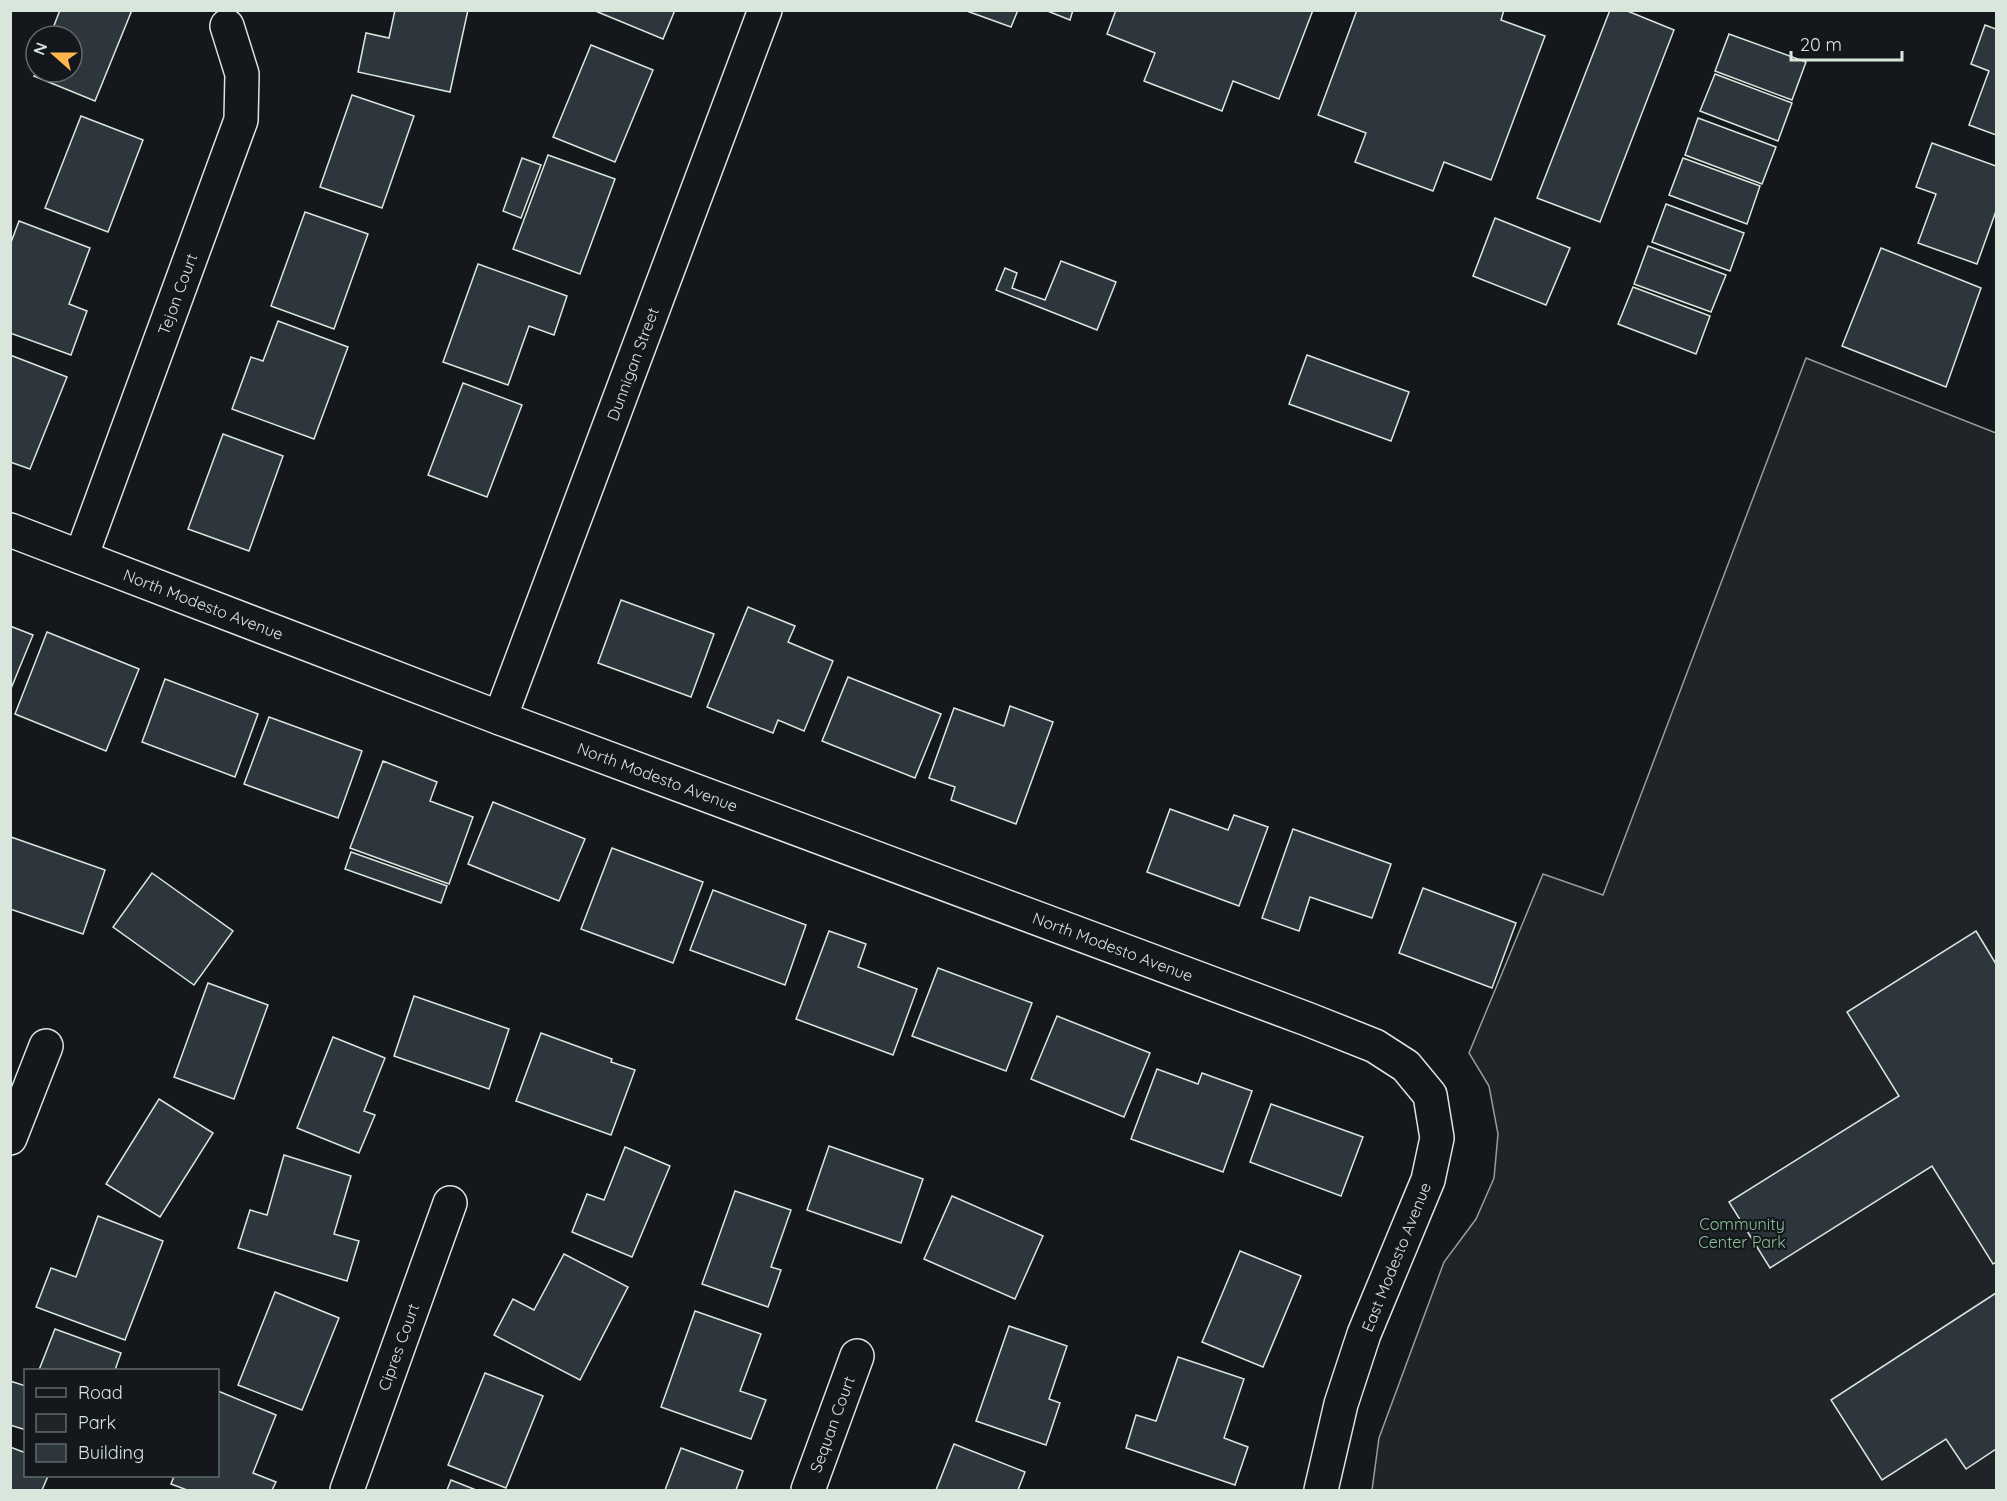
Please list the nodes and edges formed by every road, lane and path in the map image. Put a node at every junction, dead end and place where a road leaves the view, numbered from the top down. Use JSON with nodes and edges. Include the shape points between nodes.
{"nodes":[{"id":1,"x":765,"y":10,"type":"edge"},
{"id":2,"x":227,"y":26,"type":"dead end"},
{"id":3,"x":10,"y":530,"type":"edge"},
{"id":4,"x":81,"y":557,"type":"junction"},
{"id":5,"x":500,"y":718,"type":"junction"},
{"id":6,"x":1307,"y":1019,"type":"joint"},
{"id":7,"x":45,"y":1046,"type":"dead end"},
{"id":8,"x":10,"y":1138,"type":"edge"},
{"id":9,"x":450,"y":1203,"type":"dead end"},
{"id":10,"x":857,"y":1356,"type":"dead end"},
{"id":11,"x":347,"y":1491,"type":"edge"},
{"id":12,"x":808,"y":1491,"type":"edge"},
{"id":13,"x":1321,"y":1491,"type":"edge"}],
"edges":[{"from":1,"to":5,"type":"street","name":"Dunnigan Street"},
{"from":2,"to":4,"type":"street","name":"Tejon Court","via":[[242,74],[241,120]]},
{"from":3,"to":4,"type":"street","name":"North Modesto Avenue"},
{"from":4,"to":5,"type":"street","name":"North Modesto Avenue"},
{"from":5,"to":6,"type":"street","name":"North Modesto Avenue"},
{"from":6,"to":13,"type":"street","name":"East Modesto Avenue","via":[[1375,1047],[1406,1066],[1430,1095],[1437,1138],[1428,1180],[1361,1344],[1341,1404]]},
{"from":7,"to":8,"type":"street"},
{"from":9,"to":11,"type":"street","name":"Cipres Court"},
{"from":10,"to":12,"type":"street","name":"Sequan Court"}]}
